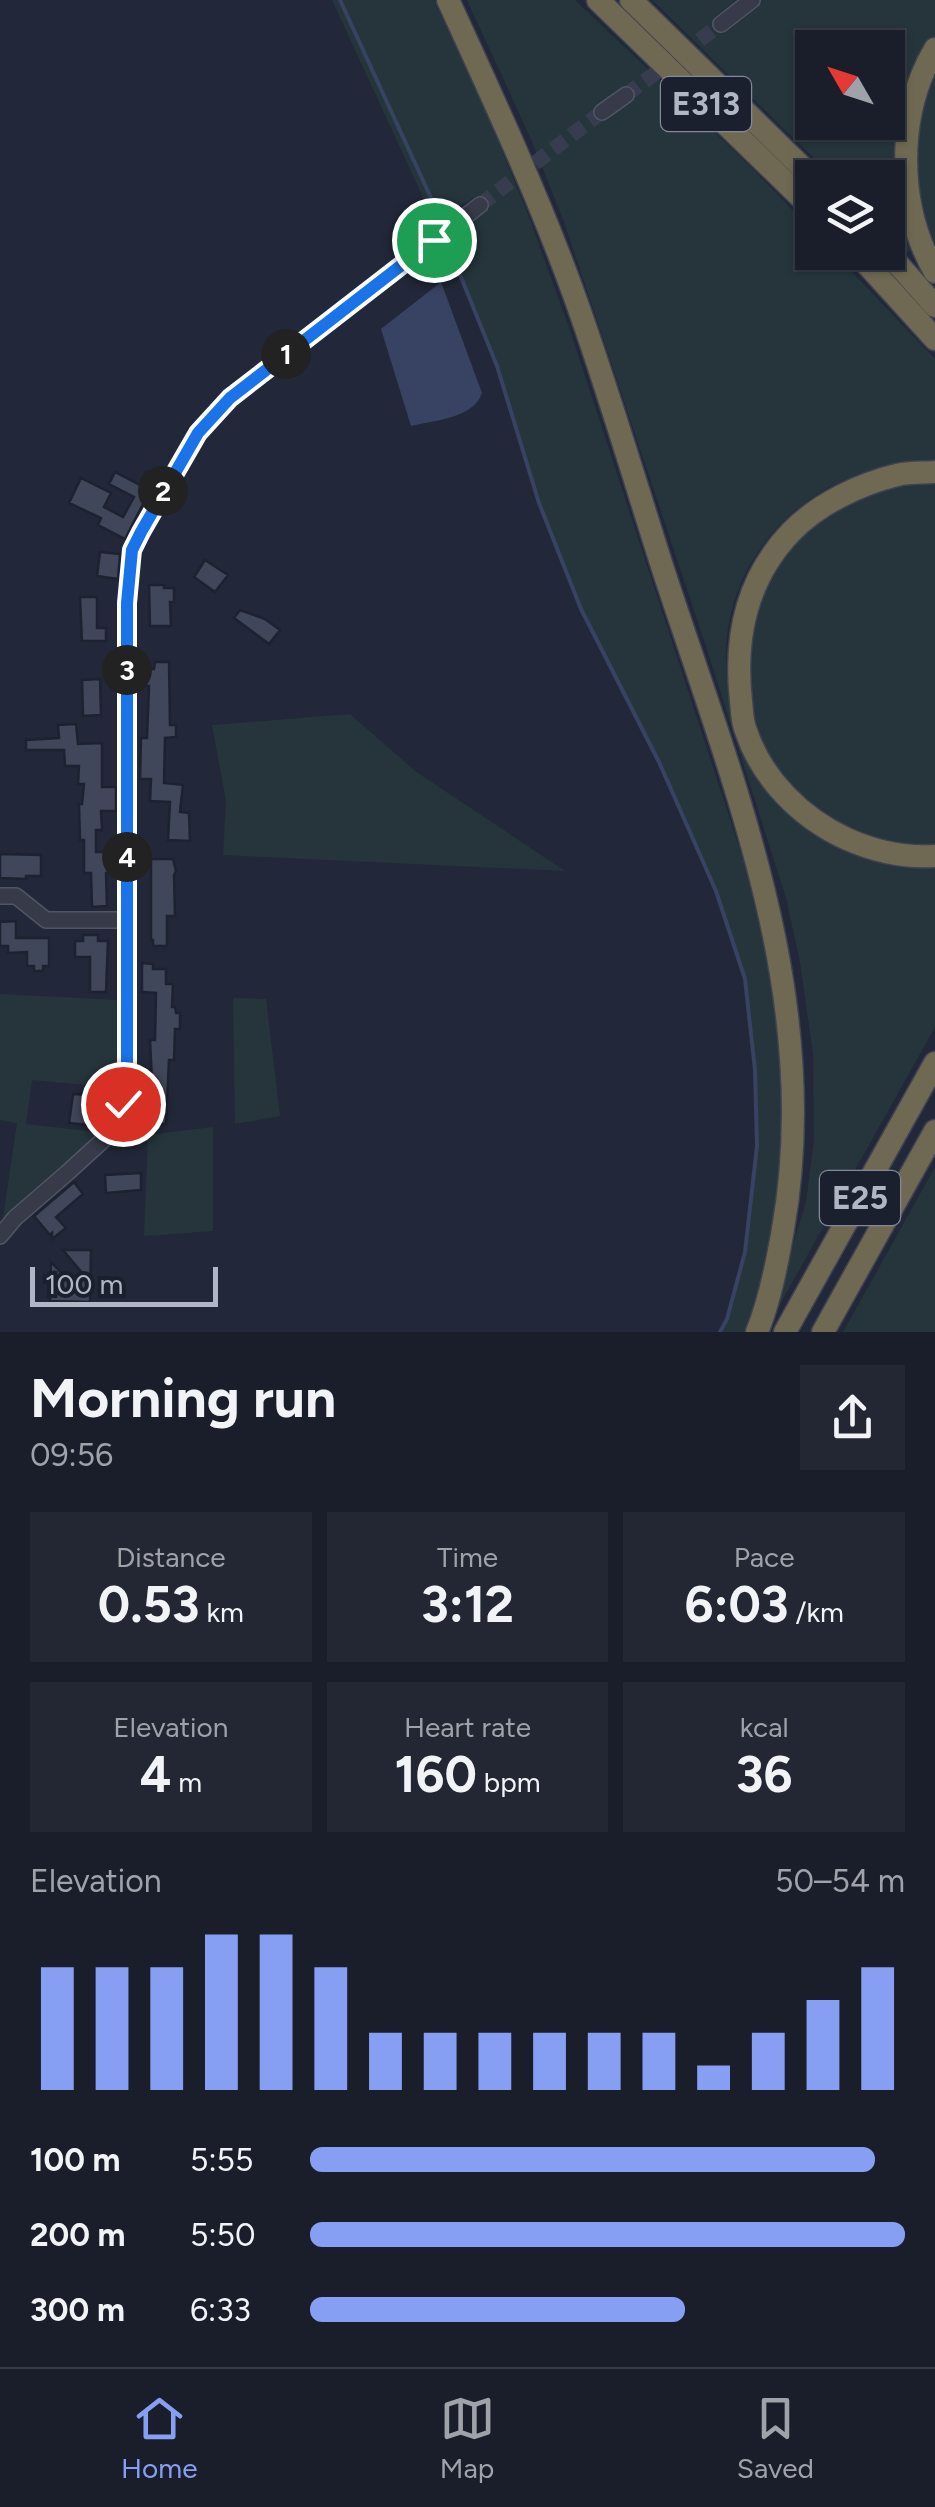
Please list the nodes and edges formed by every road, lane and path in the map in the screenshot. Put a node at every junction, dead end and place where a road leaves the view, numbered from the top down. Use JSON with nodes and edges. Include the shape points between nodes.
{"nodes":[{"id":1,"x":448,"y":0,"type":"edge"},
{"id":2,"x":598,"y":0,"type":"edge"},
{"id":3,"x":631,"y":0,"type":"edge"},
{"id":4,"x":752,"y":0,"type":"edge"},
{"id":5,"x":721,"y":24,"type":"tunnel mouth"},
{"id":6,"x":935,"y":49,"type":"edge"},
{"id":7,"x":626,"y":94,"type":"tunnel mouth"},
{"id":8,"x":602,"y":112,"type":"tunnel mouth"},
{"id":9,"x":795,"y":160,"type":"edge"},
{"id":10,"x":795,"y":191,"type":"edge"},
{"id":11,"x":480,"y":205,"type":"tunnel mouth"},
{"id":12,"x":873,"y":270,"type":"edge"},
{"id":13,"x":902,"y":270,"type":"edge"},
{"id":14,"x":935,"y":272,"type":"edge"},
{"id":15,"x":935,"y":306,"type":"edge"},
{"id":16,"x":935,"y":338,"type":"edge"},
{"id":17,"x":935,"y":472,"type":"edge"},
{"id":18,"x":935,"y":856,"type":"edge"},
{"id":19,"x":0,"y":896,"type":"edge"},
{"id":20,"x":127,"y":920,"type":"junction"},
{"id":21,"x":935,"y":1064,"type":"edge"},
{"id":22,"x":935,"y":1130,"type":"edge"},
{"id":23,"x":0,"y":1236,"type":"edge"},
{"id":24,"x":757,"y":1332,"type":"edge"},
{"id":25,"x":784,"y":1332,"type":"edge"},
{"id":26,"x":823,"y":1332,"type":"edge"}],
"edges":[{"from":1,"to":24,"type":"highway","via":[[573,292],[756,852],[791,1030],[794,1105],[790,1190]]},
{"from":2,"to":10,"type":"highway","number":"E313"},
{"from":3,"to":9,"type":"highway","number":"E313"},
{"from":4,"to":5,"type":"street"},
{"from":6,"to":14,"type":"highway","via":[[914,96],[907,138],[912,215]]},
{"from":7,"to":8,"type":"street"},
{"from":11,"to":20,"type":"street","via":[[230,398],[198,433],[132,550]]},
{"from":12,"to":16,"type":"highway"},
{"from":13,"to":15,"type":"highway"},
{"from":17,"to":18,"type":"highway","via":[[873,482],[792,531],[753,589],[738,654],[745,729],[787,799],[826,830],[865,847]]},
{"from":19,"to":20,"type":"street","via":[[16,896],[46,920]]},
{"from":20,"to":23,"type":"street","via":[[127,1082],[112,1132]]},
{"from":21,"to":25,"type":"highway","number":"E25"},
{"from":22,"to":26,"type":"highway","number":"E25"}]}
